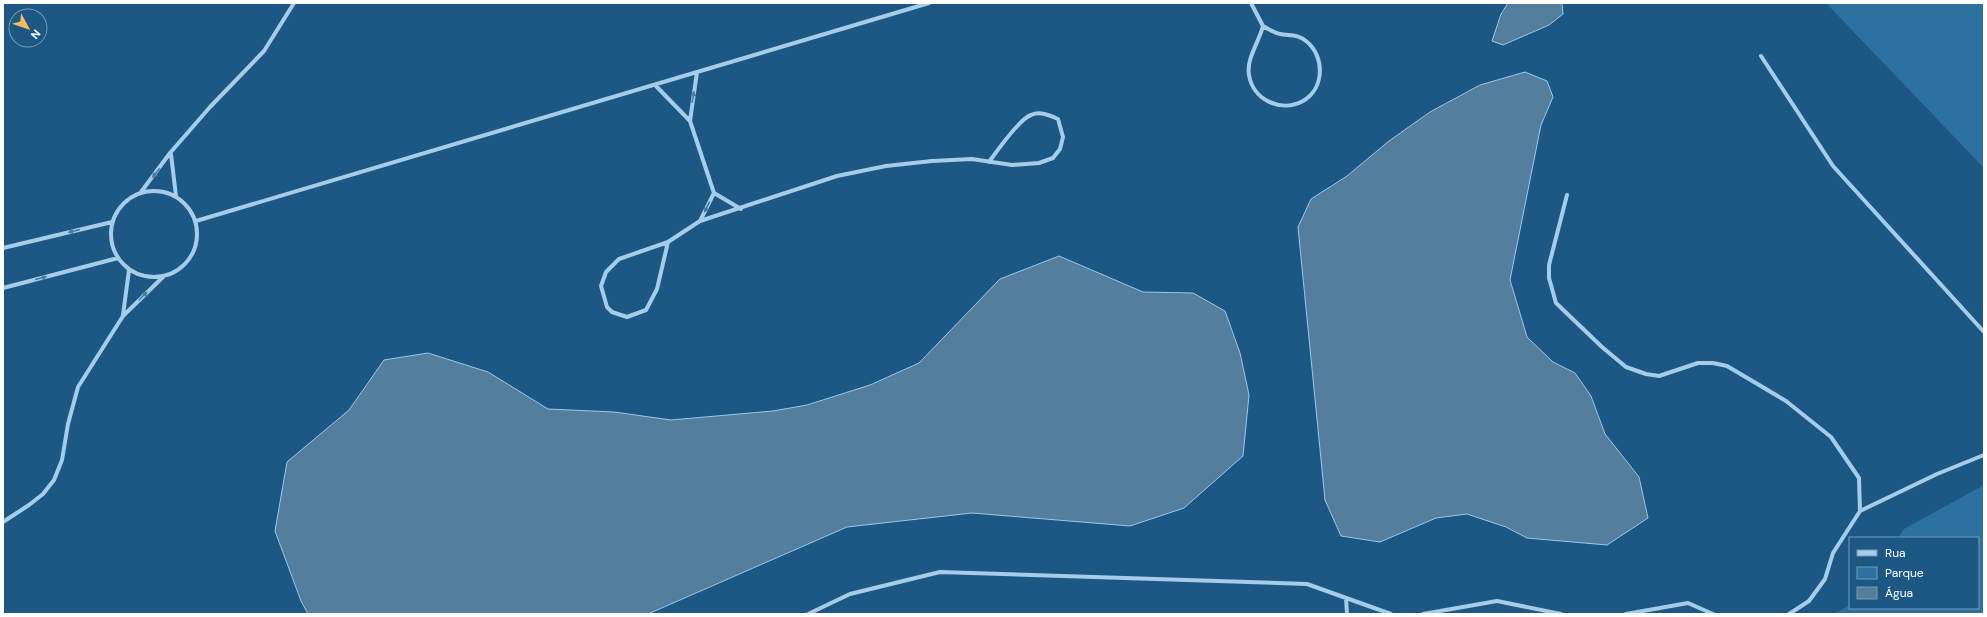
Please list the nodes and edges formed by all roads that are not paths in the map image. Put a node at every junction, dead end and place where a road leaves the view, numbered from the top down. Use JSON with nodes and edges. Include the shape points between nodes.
{"nodes":[{"id":1,"x":294,"y":3,"type":"edge"},
{"id":2,"x":929,"y":3,"type":"edge"},
{"id":3,"x":1251,"y":3,"type":"edge"},
{"id":4,"x":1263,"y":26,"type":"junction"},
{"id":5,"x":1761,"y":56,"type":"dead end"},
{"id":6,"x":697,"y":72,"type":"junction"},
{"id":7,"x":656,"y":86,"type":"junction"},
{"id":8,"x":690,"y":121,"type":"junction"},
{"id":9,"x":170,"y":153,"type":"junction"},
{"id":10,"x":989,"y":162,"type":"junction"},
{"id":11,"x":141,"y":192,"type":"junction"},
{"id":12,"x":714,"y":192,"type":"junction"},
{"id":13,"x":1567,"y":194,"type":"dead end"},
{"id":14,"x":176,"y":196,"type":"junction"},
{"id":15,"x":741,"y":209,"type":"junction"},
{"id":16,"x":196,"y":221,"type":"junction"},
{"id":17,"x":700,"y":221,"type":"junction"},
{"id":18,"x":112,"y":222,"type":"junction"},
{"id":19,"x":668,"y":242,"type":"junction"},
{"id":20,"x":3,"y":248,"type":"edge"},
{"id":21,"x":118,"y":258,"type":"junction"},
{"id":22,"x":129,"y":270,"type":"junction"},
{"id":23,"x":163,"y":276,"type":"junction"},
{"id":24,"x":3,"y":288,"type":"edge"},
{"id":25,"x":123,"y":316,"type":"junction"},
{"id":26,"x":1984,"y":332,"type":"edge"},
{"id":27,"x":1984,"y":455,"type":"edge"},
{"id":28,"x":1860,"y":511,"type":"junction"},
{"id":29,"x":3,"y":522,"type":"edge"},
{"id":30,"x":1346,"y":598,"type":"junction"},
{"id":31,"x":808,"y":614,"type":"edge"},
{"id":32,"x":1347,"y":614,"type":"edge"},
{"id":33,"x":1391,"y":614,"type":"edge"},
{"id":34,"x":1423,"y":614,"type":"edge"},
{"id":35,"x":1561,"y":614,"type":"edge"},
{"id":36,"x":1626,"y":614,"type":"edge"},
{"id":37,"x":1713,"y":614,"type":"edge"},
{"id":38,"x":1789,"y":614,"type":"edge"}],
"edges":[{"from":1,"to":9,"type":"street","via":[[264,51]]},
{"from":2,"to":6,"type":"street"},
{"from":3,"to":4,"type":"street"},
{"from":4,"to":4,"type":"street","via":[[1249,61],[1249,75],[1253,88],[1263,99],[1275,105],[1290,105],[1303,100],[1314,91],[1319,78],[1320,64],[1315,50],[1305,40],[1293,34],[1279,34]]},
{"from":5,"to":26,"type":"street","via":[[1833,166]]},
{"from":6,"to":7,"type":"street"},
{"from":8,"to":6,"type":"street","one_way":true},
{"from":7,"to":8,"type":"street"},
{"from":7,"to":16,"type":"street"},
{"from":8,"to":12,"type":"street"},
{"from":9,"to":11,"type":"street","one_way":true},
{"from":9,"to":14,"type":"street"},
{"from":10,"to":10,"type":"street","via":[[1012,165],[1039,163],[1053,158],[1060,149],[1063,138],[1058,118],[1046,114],[1030,115],[1014,129]]},
{"from":10,"to":15,"type":"street","via":[[972,159],[886,166],[837,176]]},
{"from":11,"to":14,"type":"street","via":[[153,190]]},
{"from":11,"to":18,"type":"street","via":[[128,199],[118,209]]},
{"from":12,"to":15,"type":"street"},
{"from":12,"to":17,"type":"street","one_way":true},
{"from":13,"to":28,"type":"street","via":[[1549,265],[1549,278],[1556,303],[1626,367],[1659,376],[1698,363],[1713,363],[1727,366],[1786,401],[1831,437],[1859,478]]},
{"from":14,"to":16,"type":"street"},
{"from":15,"to":17,"type":"street"},
{"from":16,"to":23,"type":"street","via":[[198,235],[191,256],[176,271]]},
{"from":17,"to":19,"type":"street"},
{"from":18,"to":20,"type":"street","one_way":true},
{"from":18,"to":21,"type":"street","via":[[112,247]]},
{"from":19,"to":19,"type":"street","via":[[657,289],[646,310],[627,317],[612,312],[607,307],[601,286],[606,272],[619,259]]},
{"from":21,"to":22,"type":"street"},
{"from":24,"to":21,"type":"street","one_way":true},
{"from":22,"to":23,"type":"street","via":[[151,278]]},
{"from":22,"to":25,"type":"street"},
{"from":25,"to":23,"type":"street","one_way":true},
{"from":25,"to":29,"type":"street","via":[[78,387],[62,460],[54,480],[43,494]]},
{"from":27,"to":28,"type":"street"},
{"from":28,"to":38,"type":"street","via":[[1833,553],[1825,579],[1809,601]]},
{"from":30,"to":31,"type":"street","via":[[1307,584],[940,572],[850,594]]},
{"from":30,"to":32,"type":"street"},
{"from":30,"to":33,"type":"street"},
{"from":34,"to":35,"type":"street","via":[[1497,601]]},
{"from":36,"to":37,"type":"street","via":[[1688,603]]}]}
